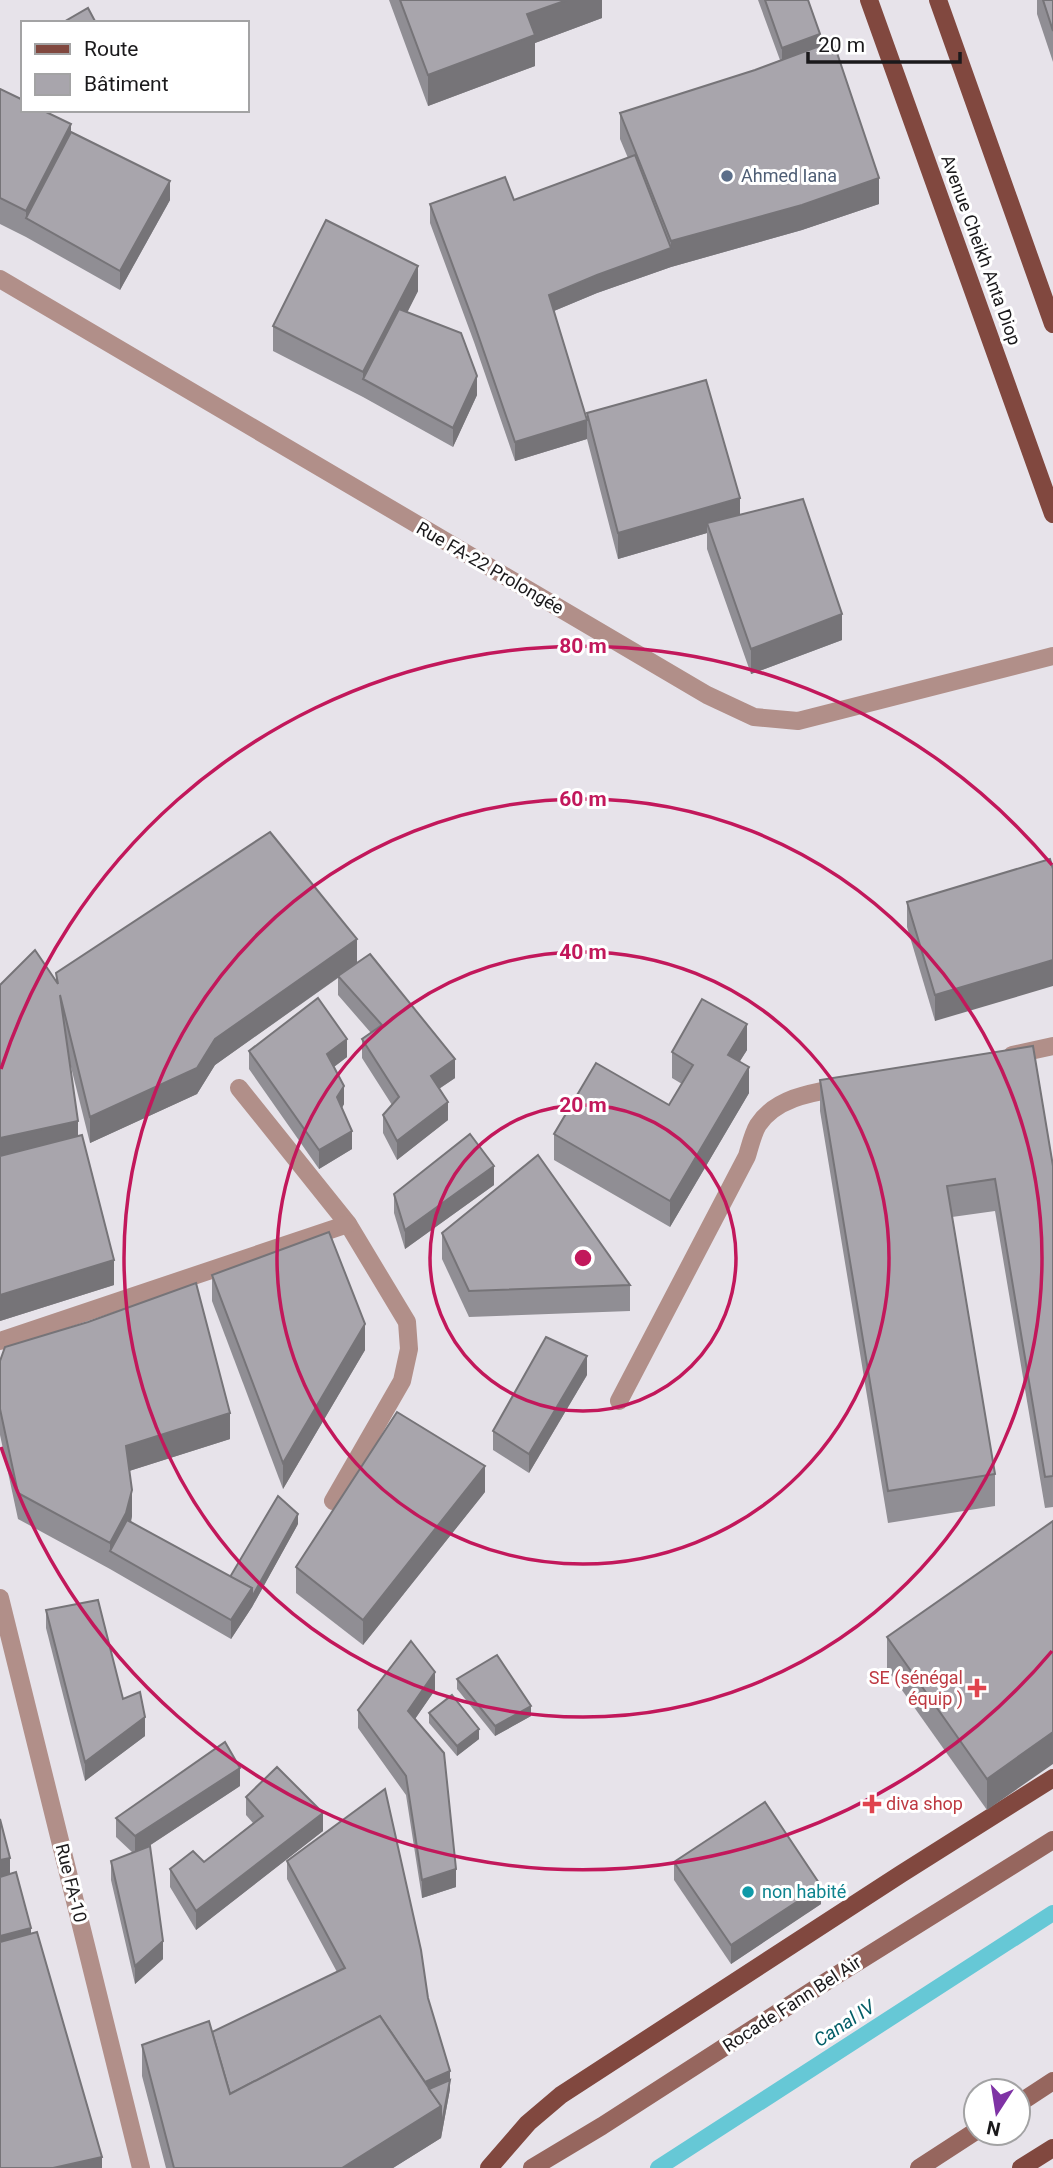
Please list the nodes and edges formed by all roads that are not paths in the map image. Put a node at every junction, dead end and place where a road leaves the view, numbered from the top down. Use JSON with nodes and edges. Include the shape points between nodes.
{"nodes":[{"id":1,"x":869,"y":0,"type":"edge"},
{"id":2,"x":938,"y":0,"type":"edge"},
{"id":3,"x":0,"y":279,"type":"edge"},
{"id":4,"x":1053,"y":324,"type":"edge"},
{"id":5,"x":1053,"y":514,"type":"edge"},
{"id":6,"x":1053,"y":656,"type":"edge"},
{"id":7,"x":1053,"y":1046,"type":"edge"},
{"id":8,"x":995,"y":1058,"type":"edge"},
{"id":9,"x":855,"y":1085,"type":"edge"},
{"id":10,"x":239,"y":1088,"type":"dead end"},
{"id":11,"x":348,"y":1224,"type":"junction"},
{"id":12,"x":0,"y":1341,"type":"edge"},
{"id":13,"x":619,"y":1401,"type":"dead end"},
{"id":14,"x":332,"y":1501,"type":"dead end"},
{"id":15,"x":0,"y":1598,"type":"edge"},
{"id":16,"x":1053,"y":1778,"type":"edge"},
{"id":17,"x":1053,"y":1840,"type":"edge"},
{"id":18,"x":1053,"y":2081,"type":"edge"},
{"id":19,"x":1032,"y":2095,"type":"edge"},
{"id":20,"x":962,"y":2140,"type":"edge"},
{"id":21,"x":1053,"y":2148,"type":"edge"},
{"id":22,"x":141,"y":2168,"type":"edge"},
{"id":23,"x":489,"y":2168,"type":"edge"},
{"id":24,"x":532,"y":2168,"type":"edge"},
{"id":25,"x":919,"y":2168,"type":"edge"},
{"id":26,"x":1021,"y":2168,"type":"edge"}],
"edges":[{"from":1,"to":5,"type":"main road","name":"Avenue Cheikh Anta Diop"},
{"from":2,"to":4,"type":"main road"},
{"from":3,"to":6,"type":"street","name":"Rue FA-22 Prolongée","via":[[707,695],[754,717],[798,721]]},
{"from":7,"to":8,"type":"street"},
{"from":9,"to":13,"type":"street","via":[[807,1094],[777,1106],[759,1124],[747,1156]]},
{"from":10,"to":11,"type":"street"},
{"from":11,"to":12,"type":"street"},
{"from":11,"to":14,"type":"street","via":[[407,1322],[409,1349],[402,1381]]},
{"from":15,"to":22,"type":"street","name":"Rue FA-10"},
{"from":16,"to":23,"type":"main road","via":[[561,2095],[528,2123]]},
{"from":17,"to":24,"type":"main road","name":"Rocade Fann Bel Air"},
{"from":18,"to":19,"type":"main road"},
{"from":20,"to":25,"type":"main road"},
{"from":21,"to":26,"type":"main road"}]}
